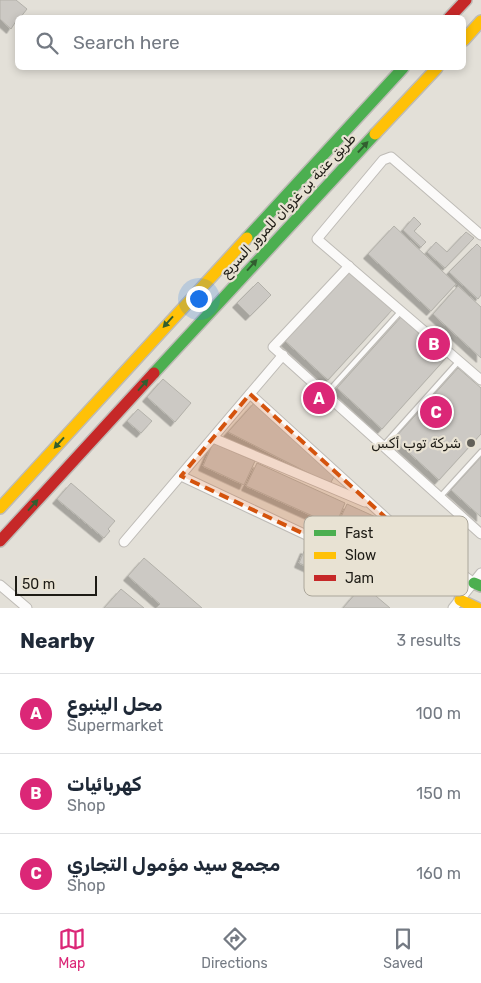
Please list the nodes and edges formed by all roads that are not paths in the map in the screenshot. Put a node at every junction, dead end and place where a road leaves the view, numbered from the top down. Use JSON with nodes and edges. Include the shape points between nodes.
{"nodes":[{"id":1,"x":466,"y":0,"type":"edge"},
{"id":2,"x":452,"y":15,"type":"edge"},
{"id":3,"x":481,"y":21,"type":"edge"},
{"id":4,"x":466,"y":38,"type":"edge"},
{"id":5,"x":401,"y":70,"type":"edge"},
{"id":6,"x":435,"y":70,"type":"edge"},
{"id":7,"x":481,"y":235,"type":"edge"},
{"id":8,"x":349,"y":266,"type":"junction"},
{"id":9,"x":401,"y":311,"type":"junction"},
{"id":10,"x":282,"y":356,"type":"junction"},
{"id":11,"x":459,"y":361,"type":"junction"},
{"id":12,"x":481,"y":380,"type":"edge"},
{"id":13,"x":250,"y":394,"type":"junction"},
{"id":14,"x":326,"y":394,"type":"junction"},
{"id":15,"x":213,"y":438,"type":"junction"},
{"id":16,"x":383,"y":446,"type":"junction"},
{"id":17,"x":481,"y":452,"type":"edge"},
{"id":18,"x":181,"y":476,"type":"junction"},
{"id":19,"x":440,"y":496,"type":"junction"},
{"id":20,"x":372,"y":504,"type":"junction"},
{"id":21,"x":0,"y":508,"type":"edge"},
{"id":22,"x":385,"y":516,"type":"edge"},
{"id":23,"x":462,"y":516,"type":"edge"},
{"id":24,"x":468,"y":522,"type":"edge"},
{"id":25,"x":304,"y":533,"type":"edge"},
{"id":26,"x":481,"y":534,"type":"edge"},
{"id":27,"x":0,"y":541,"type":"edge"},
{"id":28,"x":124,"y":542,"type":"dead end"},
{"id":29,"x":481,"y":573,"type":"edge"},
{"id":30,"x":0,"y":585,"type":"edge"},
{"id":31,"x":477,"y":585,"type":"edge"},
{"id":32,"x":457,"y":604,"type":"edge"},
{"id":33,"x":26,"y":608,"type":"edge"},
{"id":34,"x":478,"y":608,"type":"edge"}],
"edges":[{"from":1,"to":2,"type":"main road"},
{"from":3,"to":4,"type":"main road"},
{"from":5,"to":21,"type":"main road","name":"طريق عتبة بن غزوان للمرور السريع","one_way":true},
{"from":27,"to":6,"type":"main road","name":"طريق عتبة بن غزوان للمرور السريع","one_way":true},
{"from":7,"to":8,"type":"street","via":[[391,157],[383,160],[317,239]]},
{"from":8,"to":9,"type":"street"},
{"from":8,"to":10,"type":"street","via":[[273,347]]},
{"from":9,"to":11,"type":"street"},
{"from":9,"to":14,"type":"lane"},
{"from":10,"to":13,"type":"street"},
{"from":10,"to":14,"type":"street"},
{"from":11,"to":12,"type":"street"},
{"from":11,"to":16,"type":"lane"},
{"from":13,"to":15,"type":"street"},
{"from":13,"to":20,"type":"street"},
{"from":14,"to":16,"type":"street"},
{"from":15,"to":18,"type":"street"},
{"from":15,"to":20,"type":"street"},
{"from":16,"to":19,"type":"street"},
{"from":17,"to":19,"type":"lane"},
{"from":18,"to":25,"type":"street"},
{"from":18,"to":28,"type":"street"},
{"from":19,"to":23,"type":"street"},
{"from":20,"to":22,"type":"street"},
{"from":24,"to":26,"type":"street"},
{"from":29,"to":31,"type":"street"},
{"from":30,"to":33,"type":"street"},
{"from":32,"to":34,"type":"main road"}]}
